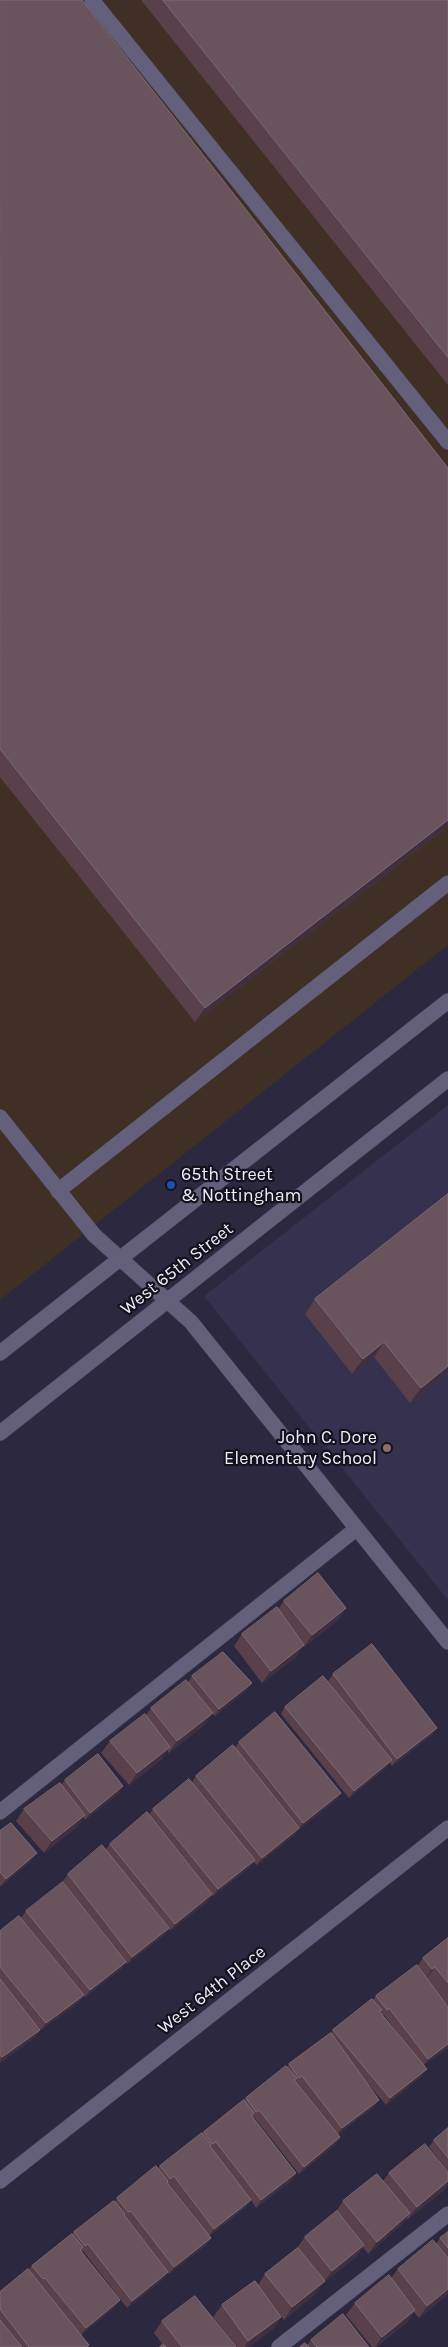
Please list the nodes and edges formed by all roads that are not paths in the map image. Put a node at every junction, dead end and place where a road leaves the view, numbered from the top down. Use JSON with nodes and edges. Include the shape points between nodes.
{"nodes":[{"id":1,"x":92,"y":0,"type":"edge"},
{"id":2,"x":448,"y":442,"type":"edge"},
{"id":3,"x":448,"y":883,"type":"edge"},
{"id":4,"x":448,"y":1001,"type":"edge"},
{"id":5,"x":448,"y":1079,"type":"edge"},
{"id":6,"x":0,"y":1117,"type":"edge"},
{"id":7,"x":58,"y":1191,"type":"junction"},
{"id":8,"x":120,"y":1258,"type":"junction"},
{"id":9,"x":167,"y":1301,"type":"junction"},
{"id":10,"x":0,"y":1353,"type":"edge"},
{"id":11,"x":0,"y":1433,"type":"edge"},
{"id":12,"x":356,"y":1529,"type":"junction"},
{"id":13,"x":448,"y":1642,"type":"edge"},
{"id":14,"x":0,"y":1812,"type":"edge"},
{"id":15,"x":448,"y":1828,"type":"edge"},
{"id":16,"x":0,"y":2181,"type":"edge"},
{"id":17,"x":448,"y":2214,"type":"edge"},
{"id":18,"x":279,"y":2347,"type":"edge"}],
"edges":[{"from":1,"to":2,"type":"street"},
{"from":3,"to":7,"type":"street"},
{"from":4,"to":8,"type":"street"},
{"from":5,"to":9,"type":"street","name":"West 65th Street"},
{"from":6,"to":7,"type":"street"},
{"from":7,"to":8,"type":"street","via":[[94,1235]]},
{"from":8,"to":9,"type":"street"},
{"from":8,"to":10,"type":"street"},
{"from":9,"to":11,"type":"street","name":"West 65th Street"},
{"from":9,"to":12,"type":"street","via":[[191,1322]]},
{"from":12,"to":13,"type":"street"},
{"from":12,"to":14,"type":"street"},
{"from":15,"to":16,"type":"street","name":"West 64th Place"},
{"from":17,"to":18,"type":"street"}]}
